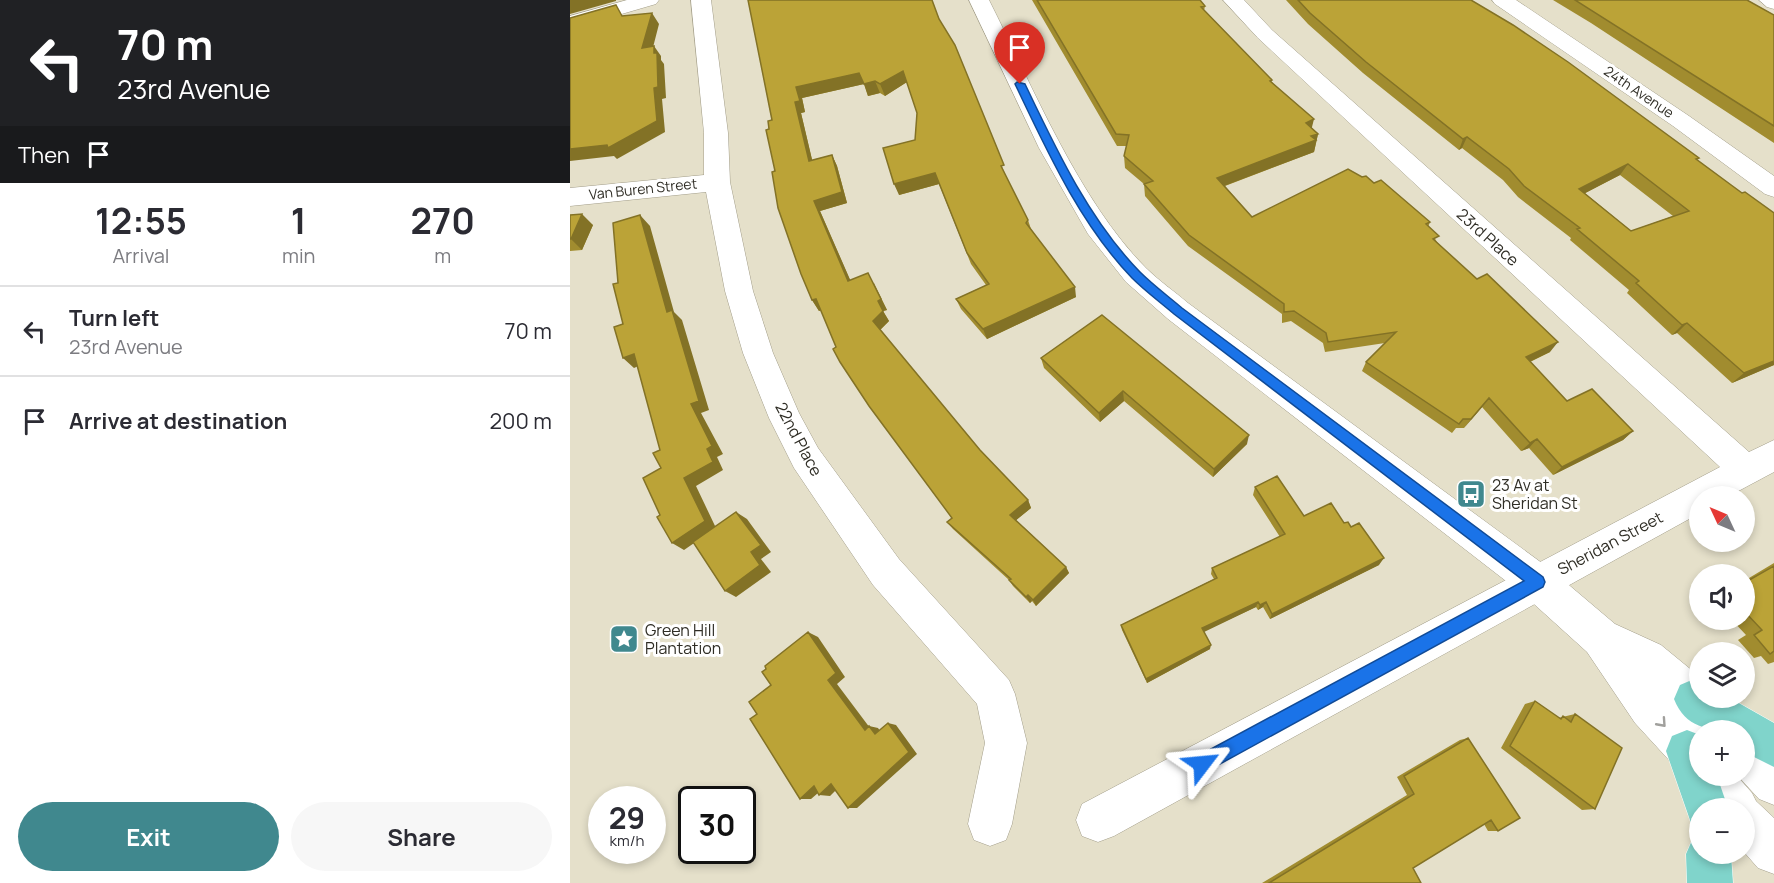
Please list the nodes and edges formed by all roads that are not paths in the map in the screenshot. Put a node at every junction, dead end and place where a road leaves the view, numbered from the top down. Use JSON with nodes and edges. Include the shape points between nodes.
{"nodes":[{"id":1,"x":649,"y":0,"type":"edge"},
{"id":2,"x":701,"y":0,"type":"edge"},
{"id":3,"x":979,"y":0,"type":"edge"},
{"id":4,"x":1233,"y":0,"type":"edge"},
{"id":5,"x":1502,"y":0,"type":"edge"},
{"id":6,"x":1768,"y":0,"type":"edge"},
{"id":7,"x":1774,"y":3,"type":"edge"},
{"id":8,"x":570,"y":23,"type":"edge"},
{"id":9,"x":717,"y":182,"type":"junction"},
{"id":10,"x":1774,"y":188,"type":"edge"},
{"id":11,"x":570,"y":197,"type":"edge"},
{"id":12,"x":1760,"y":463,"type":"edge"},
{"id":13,"x":1538,"y":582,"type":"junction"},
{"id":14,"x":1601,"y":638,"type":"junction"},
{"id":15,"x":1689,"y":695,"type":"edge"},
{"id":16,"x":1703,"y":708,"type":"edge"},
{"id":17,"x":1709,"y":708,"type":"edge"},
{"id":18,"x":1714,"y":720,"type":"edge"},
{"id":19,"x":1774,"y":746,"type":"edge"},
{"id":20,"x":1689,"y":754,"type":"edge"},
{"id":21,"x":1755,"y":764,"type":"edge"},
{"id":22,"x":1774,"y":784,"type":"edge"},
{"id":23,"x":1718,"y":786,"type":"edge"},
{"id":24,"x":1728,"y":798,"type":"edge"},
{"id":25,"x":1098,"y":820,"type":"dead end"},
{"id":26,"x":990,"y":824,"type":"dead end"},
{"id":27,"x":1755,"y":830,"type":"edge"},
{"id":28,"x":1774,"y":852,"type":"edge"},
{"id":29,"x":1709,"y":864,"type":"edge"},
{"id":30,"x":1710,"y":883,"type":"edge"}],
"edges":[{"from":1,"to":8,"type":"street"},
{"from":2,"to":9,"type":"street","name":"22nd Place","via":[[716,133]]},
{"from":3,"to":13,"type":"street","via":[[1051,148],[1097,227],[1136,274],[1178,311]]},
{"from":4,"to":12,"type":"street","name":"23rd Place","via":[[1265,34]]},
{"from":5,"to":10,"type":"street","name":"24th Avenue"},
{"from":6,"to":7,"type":"street"},
{"from":9,"to":11,"type":"street","name":"Van Buren Street"},
{"from":9,"to":26,"type":"street","name":"22nd Place","via":[[739,291],[758,353],[806,458],[879,563],[995,694],[1006,743]]},
{"from":12,"to":13,"type":"street","name":"Sheridan Street"},
{"from":13,"to":14,"type":"street"},
{"from":13,"to":25,"type":"street","name":"Sheridan Street"},
{"from":14,"to":15,"type":"street","via":[[1647,659]]},
{"from":14,"to":20,"type":"street","one_way":true,"via":[[1649,709]]},
{"from":16,"to":18,"type":"street"},
{"from":17,"to":19,"type":"main road"},
{"from":21,"to":22,"type":"street"},
{"from":23,"to":24,"type":"street"},
{"from":27,"to":28,"type":"street"},
{"from":29,"to":30,"type":"main road"}]}
